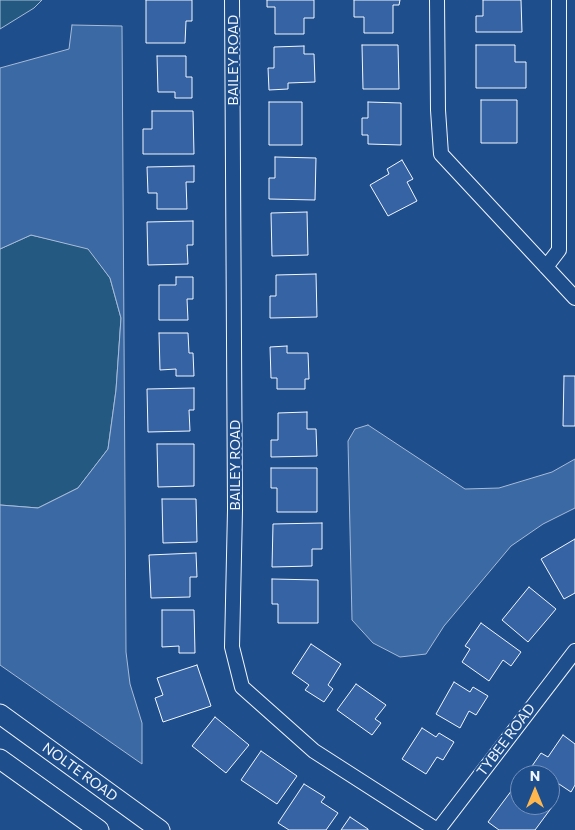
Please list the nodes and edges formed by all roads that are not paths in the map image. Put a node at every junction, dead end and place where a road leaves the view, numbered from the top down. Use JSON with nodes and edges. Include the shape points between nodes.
{"nodes":[{"id":1,"x":232,"y":0,"type":"edge"},
{"id":2,"x":437,"y":0,"type":"edge"},
{"id":3,"x":559,"y":0,"type":"edge"},
{"id":4,"x":546,"y":267,"type":"junction"},
{"id":5,"x":575,"y":298,"type":"edge"},
{"id":6,"x":575,"y":651,"type":"edge"},
{"id":7,"x":0,"y":714,"type":"edge"},
{"id":8,"x":0,"y":759,"type":"edge"},
{"id":9,"x":99,"y":830,"type":"edge"},
{"id":10,"x":160,"y":830,"type":"edge"},
{"id":11,"x":437,"y":830,"type":"edge"}],
"edges":[{"from":1,"to":11,"type":"street","name":"BAILEY ROAD","via":[[235,510],[232,647],[242,687],[314,751]]},
{"from":2,"to":4,"type":"street","via":[[441,154]]},
{"from":3,"to":4,"type":"street","via":[[559,250]]},
{"from":4,"to":5,"type":"street"},
{"from":6,"to":11,"type":"street","name":"TYBEE ROAD"},
{"from":7,"to":10,"type":"street","name":"NOLTE ROAD"},
{"from":8,"to":9,"type":"street"}]}
